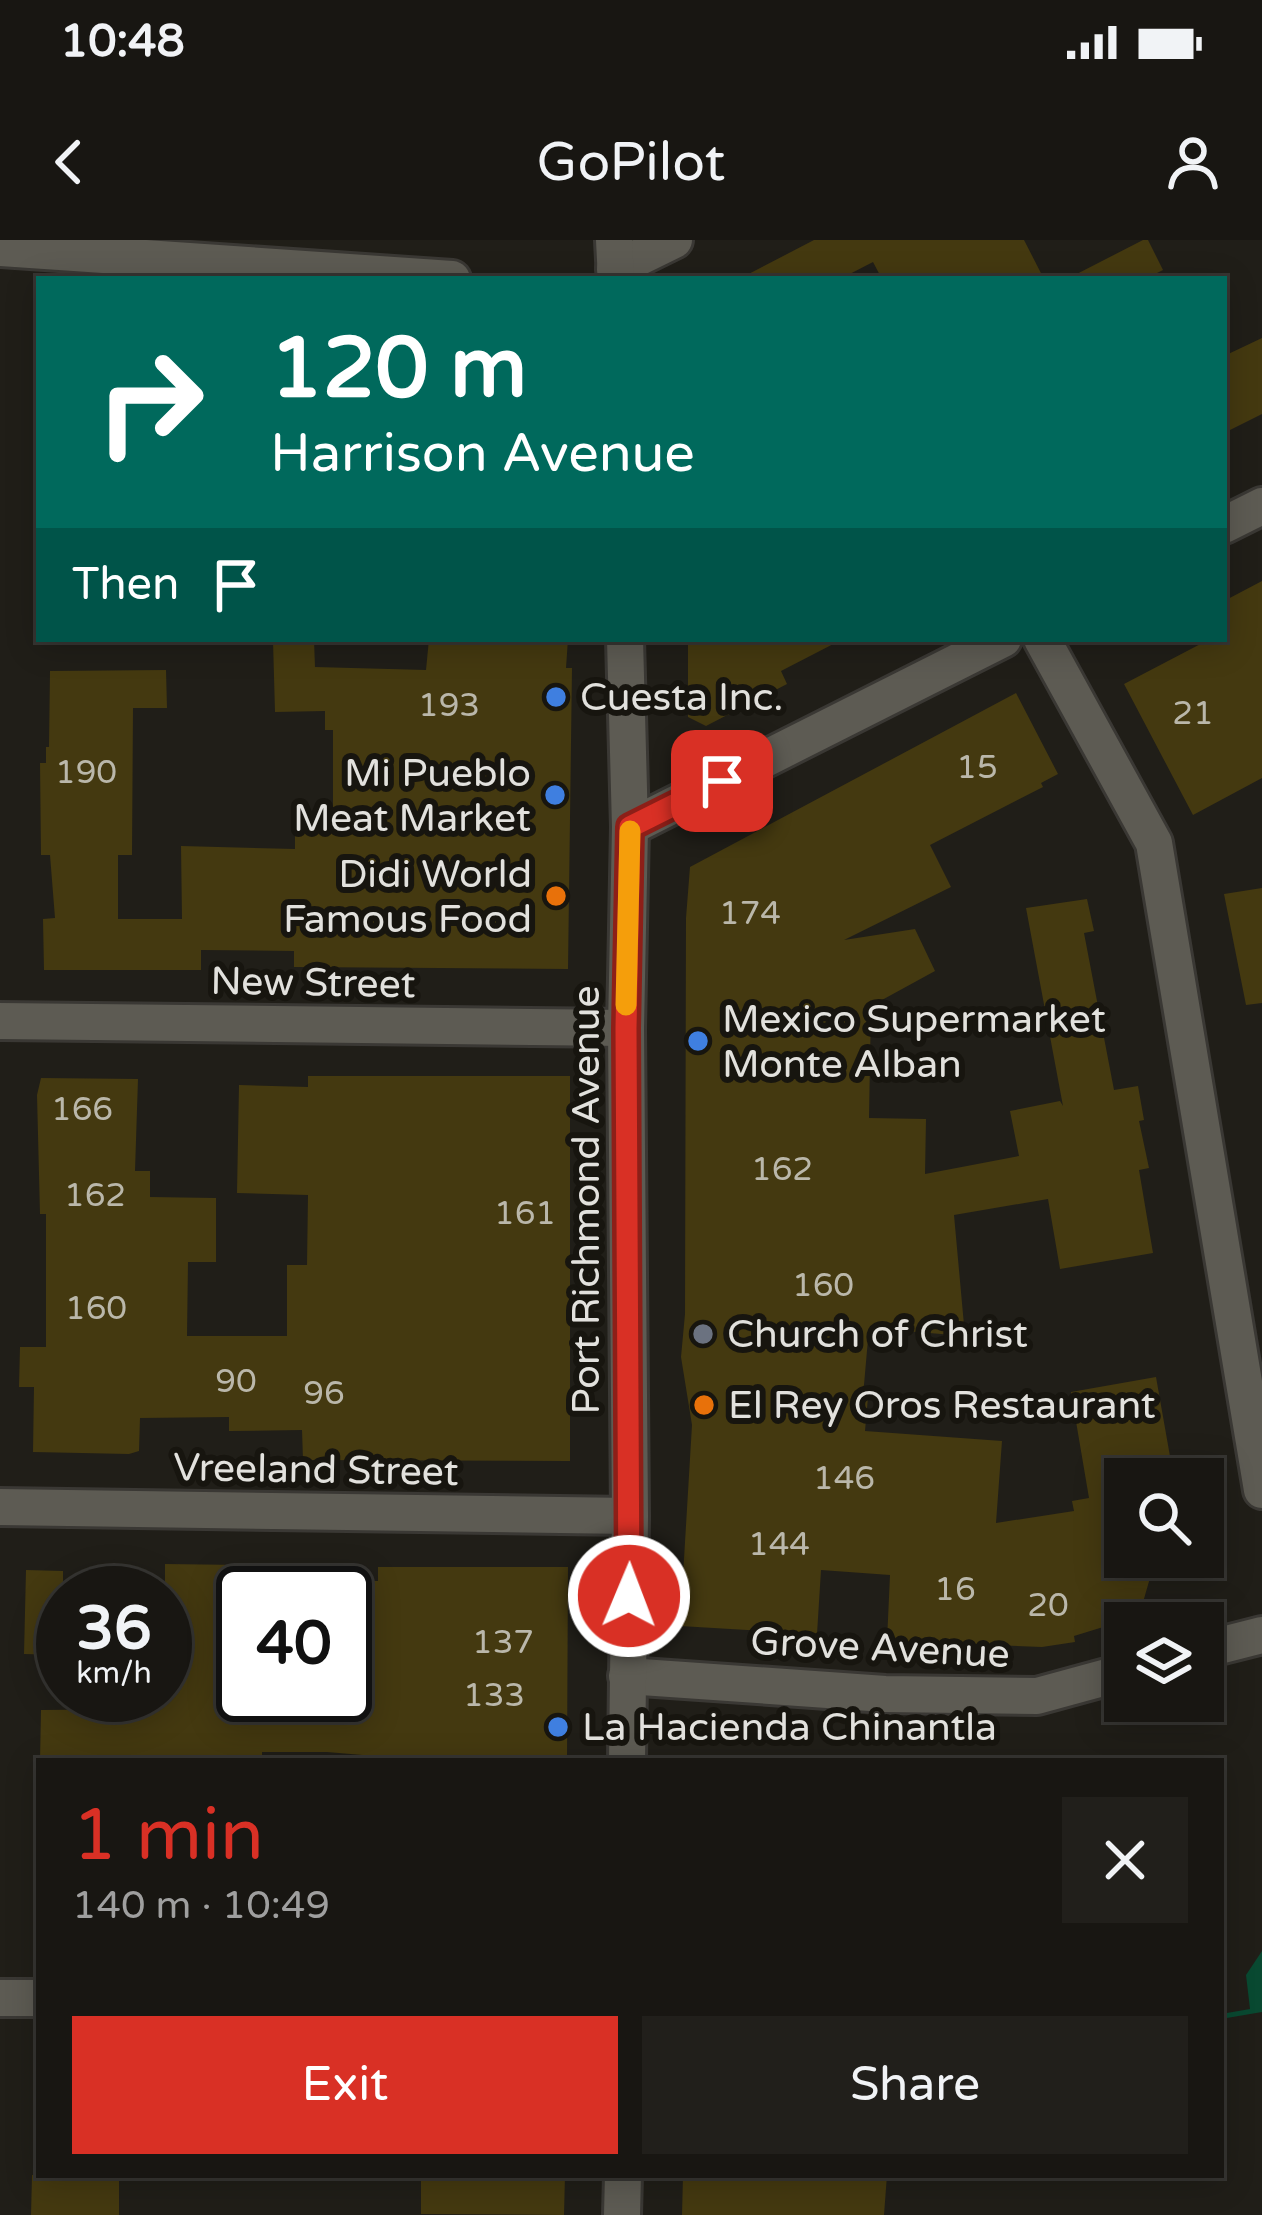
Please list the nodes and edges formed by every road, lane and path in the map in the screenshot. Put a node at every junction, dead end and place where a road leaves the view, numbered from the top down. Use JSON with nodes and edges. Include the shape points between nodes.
{"nodes":[{"id":1,"x":674,"y":240,"type":"edge"},
{"id":2,"x":0,"y":248,"type":"edge"},
{"id":3,"x":608,"y":267,"type":"edge"},
{"id":4,"x":408,"y":276,"type":"edge"},
{"id":5,"x":1262,"y":506,"type":"edge"},
{"id":6,"x":1227,"y":524,"type":"edge"},
{"id":7,"x":625,"y":642,"type":"edge"},
{"id":8,"x":997,"y":642,"type":"edge"},
{"id":9,"x":1044,"y":642,"type":"edge"},
{"id":10,"x":630,"y":827,"type":"junction"},
{"id":11,"x":0,"y":1022,"type":"edge"},
{"id":12,"x":626,"y":1028,"type":"junction"},
{"id":13,"x":1262,"y":1490,"type":"edge"},
{"id":14,"x":0,"y":1507,"type":"edge"},
{"id":15,"x":631,"y":1516,"type":"junction"},
{"id":16,"x":1262,"y":1634,"type":"edge"},
{"id":17,"x":1224,"y":1644,"type":"edge"},
{"id":18,"x":627,"y":1676,"type":"junction"},
{"id":19,"x":1104,"y":1678,"type":"edge"},
{"id":20,"x":627,"y":1758,"type":"edge"},
{"id":21,"x":0,"y":1998,"type":"edge"},
{"id":22,"x":36,"y":1998,"type":"edge"},
{"id":23,"x":623,"y":2178,"type":"edge"},
{"id":24,"x":622,"y":2215,"type":"edge"}],
"edges":[{"from":1,"to":3,"type":"street"},
{"from":2,"to":4,"type":"street"},
{"from":5,"to":6,"type":"street"},
{"from":7,"to":10,"type":"street","name":"Port Richmond Avenue"},
{"from":8,"to":10,"type":"street"},
{"from":9,"to":13,"type":"street","via":[[1154,843]]},
{"from":10,"to":12,"type":"street","name":"Port Richmond Avenue"},
{"from":11,"to":12,"type":"street","name":"New Street"},
{"from":12,"to":15,"type":"street","name":"Port Richmond Avenue"},
{"from":14,"to":15,"type":"street","name":"Vreeland Street"},
{"from":15,"to":18,"type":"street","name":"Port Richmond Avenue"},
{"from":16,"to":17,"type":"street"},
{"from":18,"to":19,"type":"street","name":"Grove Avenue","via":[[1037,1696]]},
{"from":18,"to":20,"type":"street","name":"Port Richmond Avenue"},
{"from":21,"to":22,"type":"street"},
{"from":23,"to":24,"type":"street"}]}
